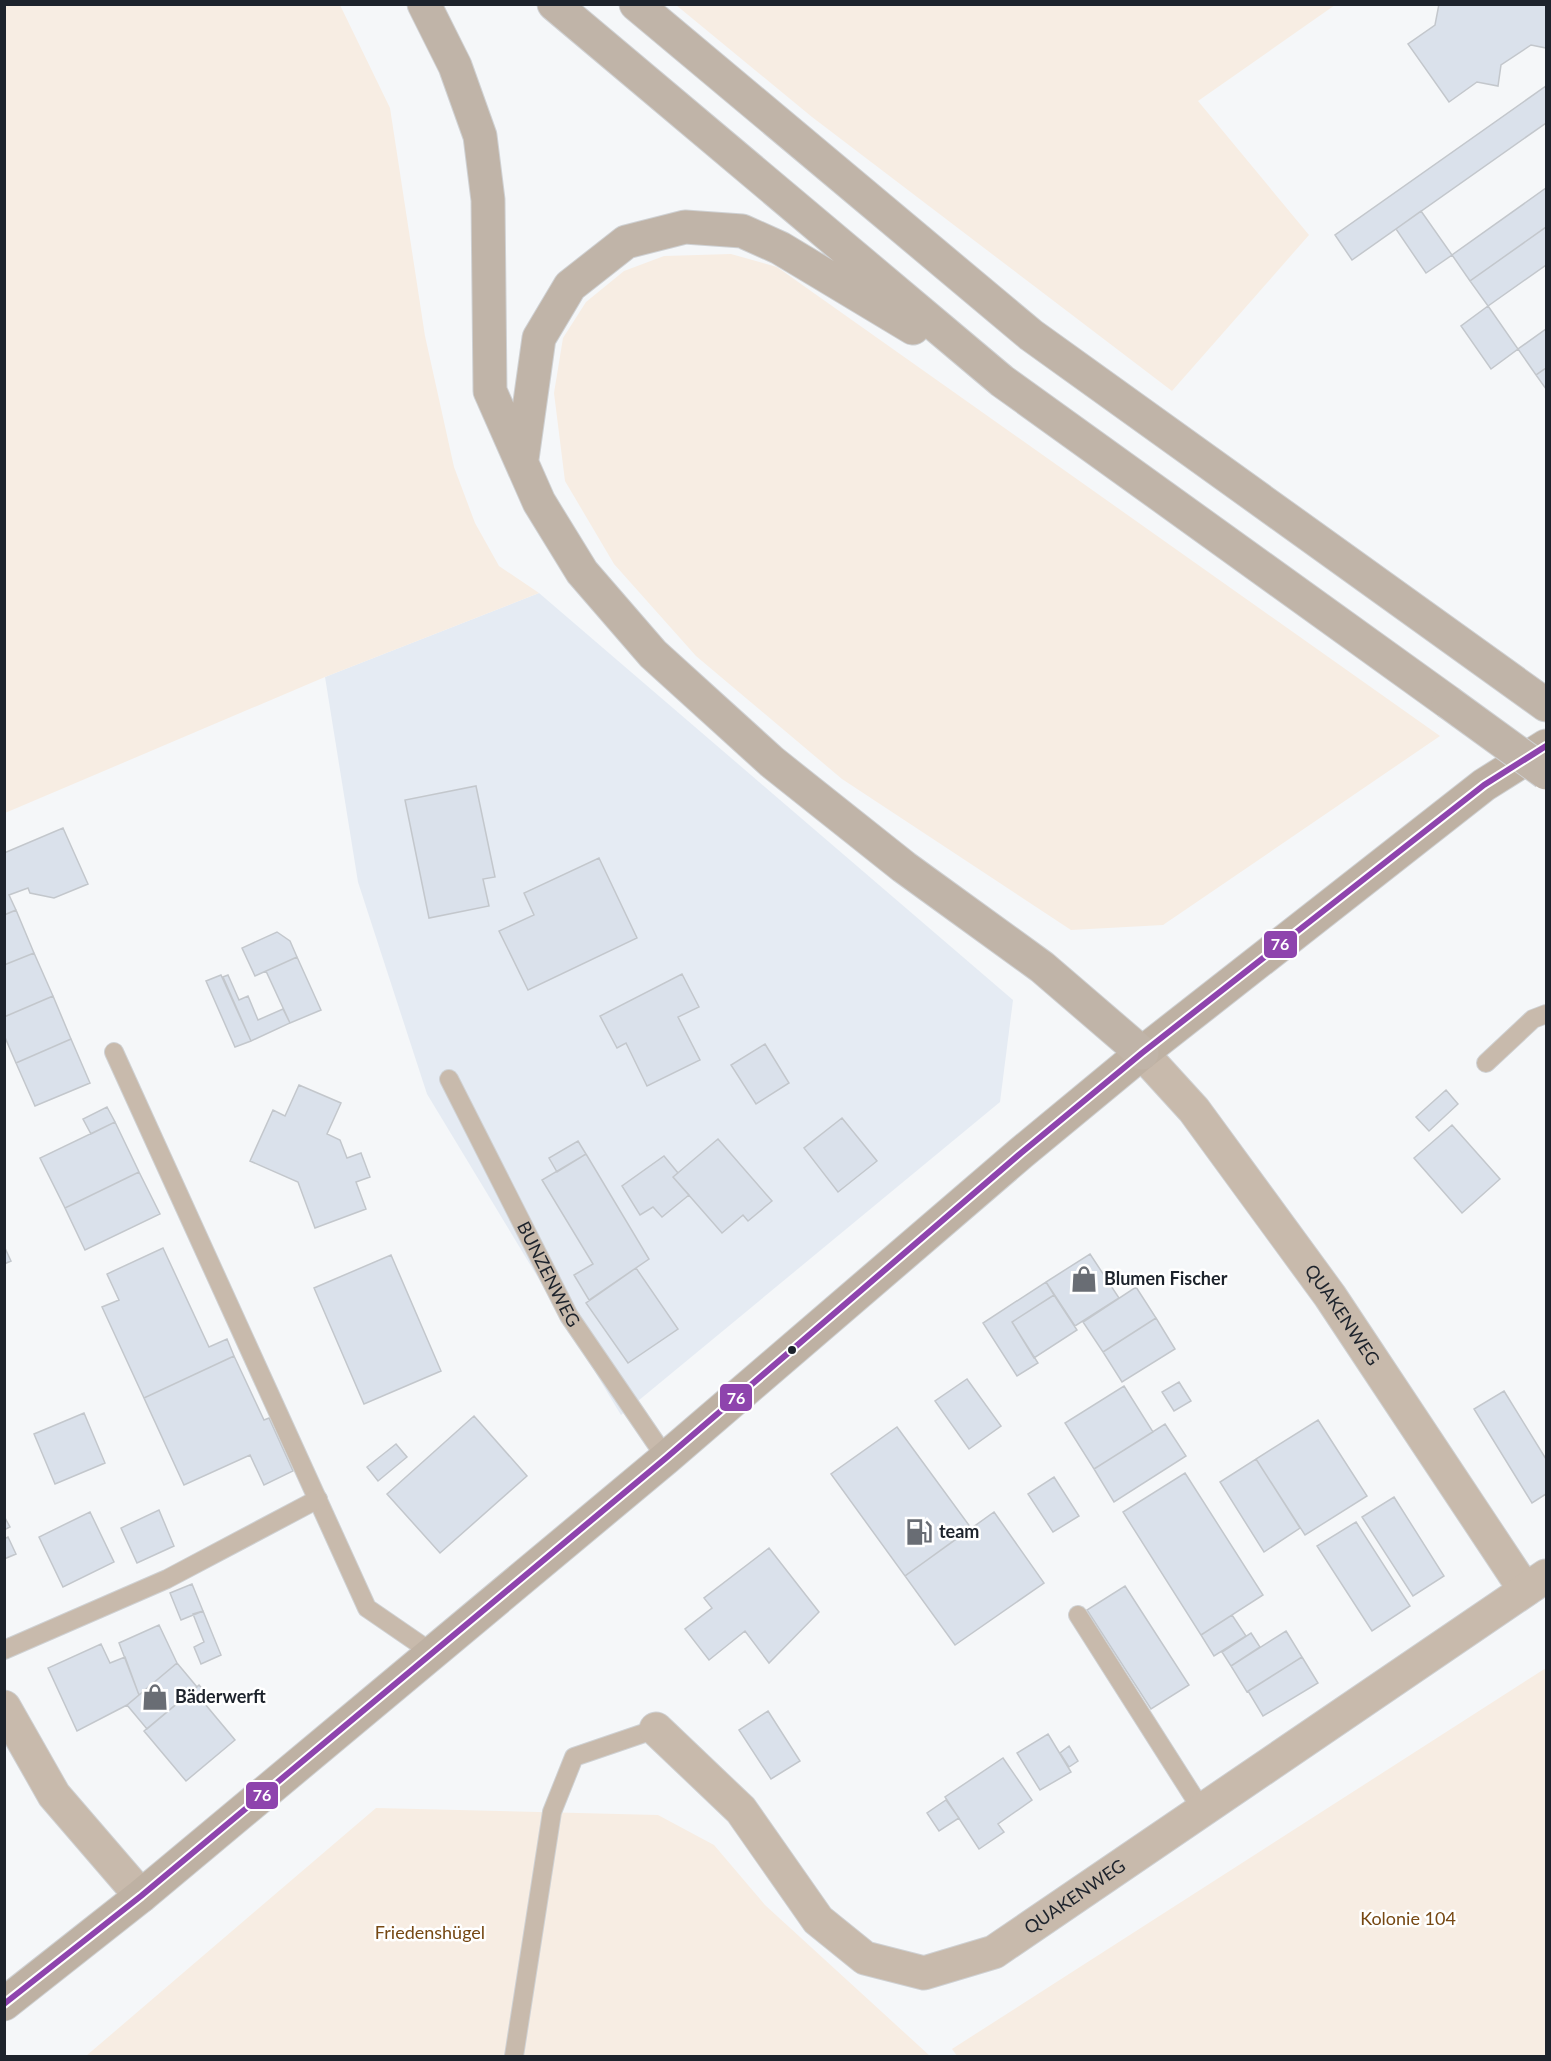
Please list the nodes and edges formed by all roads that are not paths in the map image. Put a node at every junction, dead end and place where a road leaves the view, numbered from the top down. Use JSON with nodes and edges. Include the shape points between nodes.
{"nodes":[{"id":1,"x":424,"y":4,"type":"edge"},
{"id":2,"x":554,"y":4,"type":"edge"},
{"id":3,"x":636,"y":4,"type":"edge"},
{"id":4,"x":1002,"y":381,"type":"junction"},
{"id":5,"x":522,"y":459,"type":"junction"},
{"id":6,"x":1546,"y":705,"type":"edge"},
{"id":7,"x":1546,"y":746,"type":"edge"},
{"id":8,"x":1546,"y":773,"type":"edge"},
{"id":9,"x":1546,"y":1014,"type":"edge"},
{"id":10,"x":114,"y":1052,"type":"dead end"},
{"id":11,"x":1142,"y":1053,"type":"junction"},
{"id":12,"x":1486,"y":1063,"type":"dead end"},
{"id":13,"x":449,"y":1079,"type":"dead end"},
{"id":14,"x":666,"y":1458,"type":"junction"},
{"id":15,"x":318,"y":1499,"type":"junction"},
{"id":16,"x":1536,"y":1583,"type":"edge"},
{"id":17,"x":1078,"y":1615,"type":"dead end"},
{"id":18,"x":4,"y":1650,"type":"edge"},
{"id":19,"x":431,"y":1652,"type":"junction"},
{"id":20,"x":4,"y":1707,"type":"edge"},
{"id":21,"x":656,"y":1729,"type":"joint"},
{"id":22,"x":1202,"y":1810,"type":"junction"},
{"id":23,"x":141,"y":1896,"type":"junction"},
{"id":24,"x":4,"y":2004,"type":"edge"},
{"id":25,"x":514,"y":2056,"type":"edge"}],
"edges":[{"from":1,"to":5,"type":"highway","via":[[455,66],[480,136],[488,200],[490,391]]},
{"from":2,"to":4,"type":"highway"},
{"from":3,"to":6,"type":"highway","via":[[1031,335]]},
{"from":4,"to":5,"type":"highway","via":[[780,248],[742,231],[685,227],[626,242],[570,286],[539,338]]},
{"from":4,"to":8,"type":"highway","bridge":true},
{"from":5,"to":11,"type":"highway","via":[[539,502],[582,572],[653,654],[772,762],[904,867],[1042,967]]},
{"from":7,"to":11,"type":"main road","via":[[1484,784]]},
{"from":9,"to":12,"type":"lane","via":[[1533,1019]]},
{"from":10,"to":15,"type":"lane"},
{"from":11,"to":14,"type":"main road"},
{"from":11,"to":16,"type":"street","name":"QUAKENWEG","via":[[1194,1110]]},
{"from":13,"to":14,"type":"lane","name":"BUNZENWEG","via":[[569,1316]]},
{"from":14,"to":19,"type":"main road"},
{"from":15,"to":18,"type":"lane","via":[[167,1579]]},
{"from":15,"to":19,"type":"lane","via":[[367,1608]]},
{"from":16,"to":22,"type":"street","name":"QUAKENWEG"},
{"from":17,"to":22,"type":"lane"},
{"from":19,"to":23,"type":"main road"},
{"from":20,"to":23,"type":"street","via":[[54,1795]]},
{"from":21,"to":22,"type":"street","name":"QUAKENWEG","via":[[741,1810],[818,1920],[865,1958],[924,1973],[994,1952]]},
{"from":21,"to":25,"type":"lane","via":[[574,1756],[552,1812]]},
{"from":23,"to":24,"type":"main road"}]}
